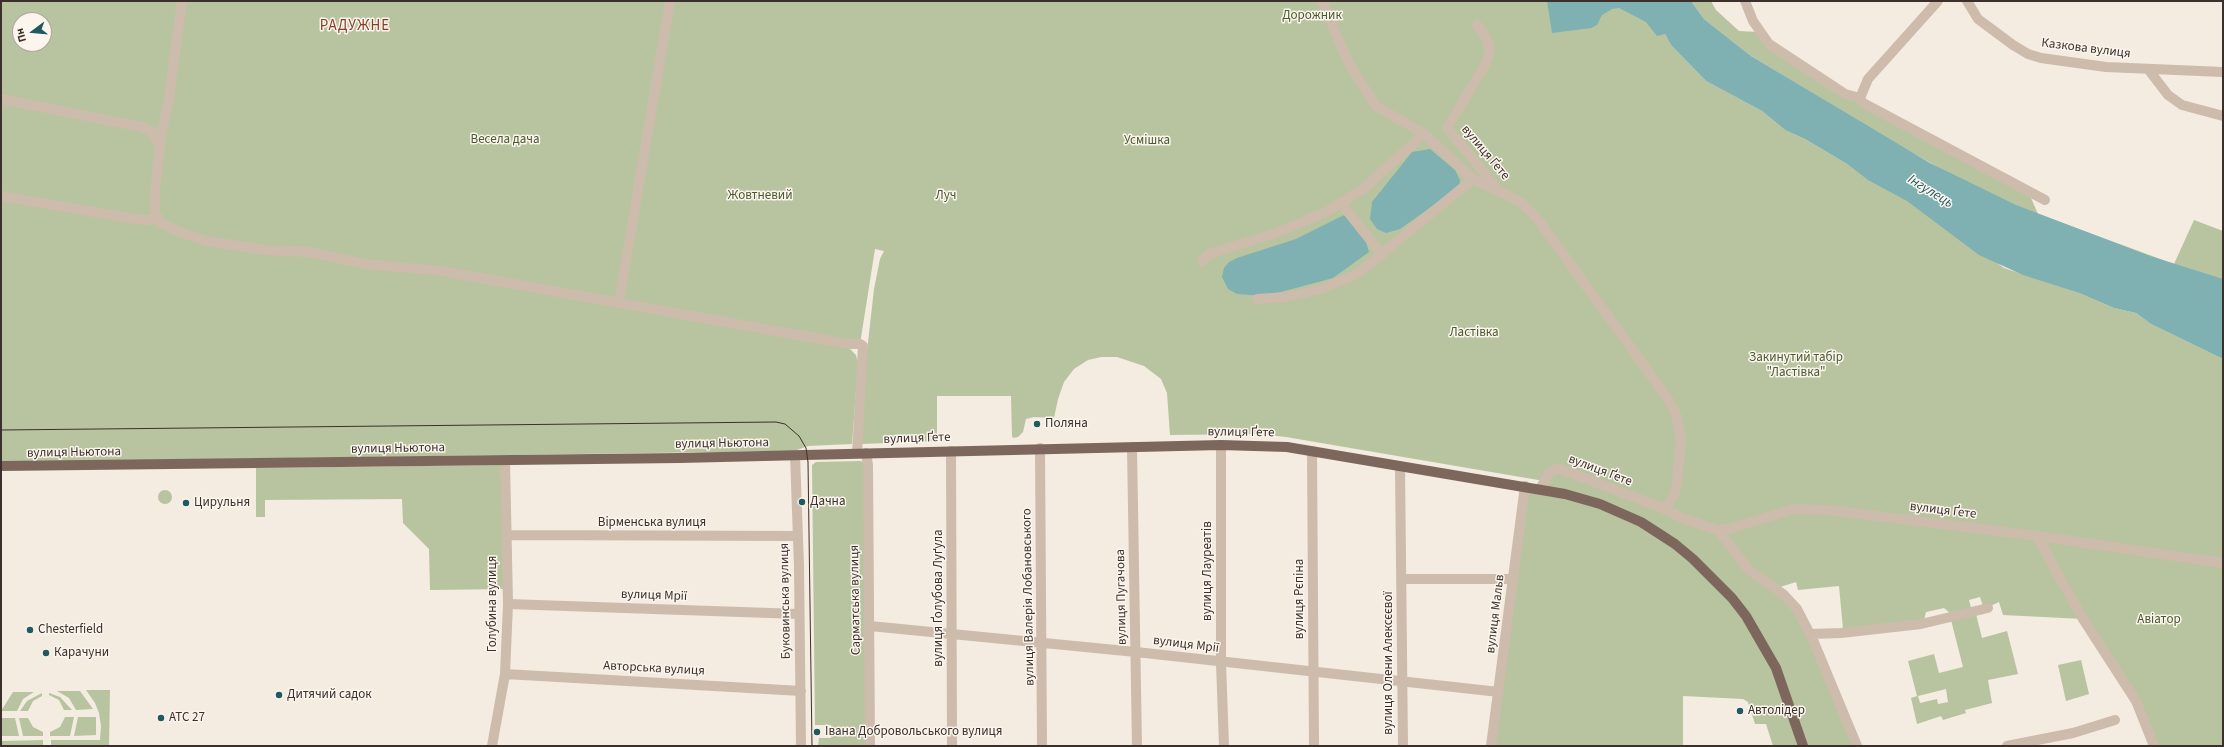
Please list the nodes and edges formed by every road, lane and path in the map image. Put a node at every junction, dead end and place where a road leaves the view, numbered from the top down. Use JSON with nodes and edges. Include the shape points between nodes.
{"nodes":[{"id":1,"x":182,"y":1,"type":"edge"},
{"id":2,"x":670,"y":1,"type":"edge"},
{"id":3,"x":1322,"y":1,"type":"edge"},
{"id":4,"x":1745,"y":1,"type":"edge"},
{"id":5,"x":1938,"y":1,"type":"edge"},
{"id":6,"x":1967,"y":1,"type":"edge"},
{"id":7,"x":1477,"y":25,"type":"dead end"},
{"id":8,"x":2148,"y":69,"type":"junction"},
{"id":9,"x":2223,"y":72,"type":"edge"},
{"id":10,"x":1860,"y":98,"type":"junction"},
{"id":11,"x":1,"y":99,"type":"edge"},
{"id":12,"x":2223,"y":116,"type":"edge"},
{"id":13,"x":1423,"y":133,"type":"junction"},
{"id":14,"x":160,"y":146,"type":"junction"},
{"id":15,"x":1473,"y":179,"type":"junction"},
{"id":16,"x":1499,"y":192,"type":"junction"},
{"id":17,"x":1,"y":196,"type":"edge"},
{"id":18,"x":2045,"y":200,"type":"dead end"},
{"id":19,"x":1341,"y":203,"type":"junction"},
{"id":20,"x":158,"y":218,"type":"junction"},
{"id":21,"x":1382,"y":255,"type":"junction"},
{"id":22,"x":1202,"y":262,"type":"dead end"},
{"id":23,"x":1257,"y":299,"type":"dead end"},
{"id":24,"x":619,"y":302,"type":"junction"},
{"id":25,"x":1221,"y":445,"type":"junction"},
{"id":26,"x":1132,"y":447,"type":"junction"},
{"id":27,"x":1040,"y":448,"type":"junction"},
{"id":28,"x":951,"y":451,"type":"junction"},
{"id":29,"x":1312,"y":451,"type":"junction"},
{"id":30,"x":862,"y":453,"type":"junction"},
{"id":31,"x":795,"y":455,"type":"junction"},
{"id":32,"x":505,"y":461,"type":"junction"},
{"id":33,"x":1,"y":466,"type":"edge"},
{"id":34,"x":1400,"y":467,"type":"junction"},
{"id":35,"x":1525,"y":486,"type":"junction"},
{"id":36,"x":1540,"y":489,"type":"junction"},
{"id":37,"x":1665,"y":509,"type":"junction"},
{"id":38,"x":1718,"y":530,"type":"junction"},
{"id":39,"x":507,"y":535,"type":"junction"},
{"id":40,"x":797,"y":536,"type":"junction"},
{"id":41,"x":2037,"y":537,"type":"junction"},
{"id":42,"x":2223,"y":563,"type":"edge"},
{"id":43,"x":1402,"y":579,"type":"junction"},
{"id":44,"x":1513,"y":579,"type":"junction"},
{"id":45,"x":508,"y":604,"type":"junction"},
{"id":46,"x":1988,"y":608,"type":"dead end"},
{"id":47,"x":799,"y":614,"type":"junction"},
{"id":48,"x":870,"y":626,"type":"junction"},
{"id":49,"x":1811,"y":634,"type":"junction"},
{"id":50,"x":953,"y":635,"type":"junction"},
{"id":51,"x":1043,"y":645,"type":"junction"},
{"id":52,"x":1136,"y":652,"type":"junction"},
{"id":53,"x":1222,"y":663,"type":"junction"},
{"id":54,"x":1313,"y":672,"type":"junction"},
{"id":55,"x":506,"y":674,"type":"junction"},
{"id":56,"x":1402,"y":682,"type":"junction"},
{"id":57,"x":801,"y":691,"type":"junction"},
{"id":58,"x":1499,"y":692,"type":"junction"},
{"id":59,"x":2116,"y":720,"type":"dead end"},
{"id":60,"x":492,"y":746,"type":"edge"},
{"id":61,"x":801,"y":746,"type":"edge"},
{"id":62,"x":870,"y":746,"type":"edge"},
{"id":63,"x":952,"y":746,"type":"edge"},
{"id":64,"x":1042,"y":746,"type":"edge"},
{"id":65,"x":1137,"y":746,"type":"edge"},
{"id":66,"x":1224,"y":746,"type":"edge"},
{"id":67,"x":1314,"y":746,"type":"edge"},
{"id":68,"x":1403,"y":746,"type":"edge"},
{"id":69,"x":1491,"y":746,"type":"edge"},
{"id":70,"x":1803,"y":746,"type":"edge"},
{"id":71,"x":1857,"y":746,"type":"edge"},
{"id":72,"x":2006,"y":746,"type":"edge"},
{"id":73,"x":2154,"y":746,"type":"edge"}],
"edges":[{"from":1,"to":14,"type":"street"},
{"from":2,"to":24,"type":"street"},
{"from":3,"to":13,"type":"street","via":[[1349,64],[1369,97],[1386,113]]},
{"from":4,"to":10,"type":"street","via":[[1753,21],[1769,44],[1845,94]]},
{"from":5,"to":10,"type":"street","via":[[1868,79]]},
{"from":6,"to":8,"type":"street","name":"Казкова вулиця","via":[[1978,19],[2028,54],[2076,63]]},
{"from":7,"to":16,"type":"street","name":"вулиця Ґете","via":[[1487,39],[1490,51],[1486,63],[1448,126],[1452,135]]},
{"from":8,"to":9,"type":"street","name":"Казкова вулиця"},
{"from":8,"to":12,"type":"street","via":[[2168,95],[2182,105]]},
{"from":10,"to":18,"type":"street","via":[[1863,103]]},
{"from":11,"to":14,"type":"street","via":[[142,126],[153,133]]},
{"from":13,"to":15,"type":"street"},
{"from":13,"to":19,"type":"street","via":[[1364,188]]},
{"from":14,"to":20,"type":"street","via":[[154,206]]},
{"from":15,"to":16,"type":"street"},
{"from":15,"to":21,"type":"street"},
{"from":16,"to":37,"type":"street","name":"вулиця Ґете","via":[[1520,202],[1536,217],[1666,396],[1676,414],[1681,438],[1677,483],[1674,495]]},
{"from":17,"to":20,"type":"street","via":[[136,219]]},
{"from":19,"to":21,"type":"street"},
{"from":19,"to":22,"type":"street","via":[[1276,233],[1209,254]]},
{"from":20,"to":24,"type":"street","via":[[161,223],[206,241],[265,250],[309,252],[365,264],[442,271]]},
{"from":21,"to":23,"type":"street","via":[[1357,274],[1321,289],[1286,297]]},
{"from":24,"to":30,"type":"street","name":"Сарматська вулиця","via":[[863,346]]},
{"from":25,"to":26,"type":"main road","name":"вулиця Ґете"},
{"from":25,"to":29,"type":"main road","name":"вулиця Ґете","via":[[1266,445]]},
{"from":25,"to":53,"type":"street","name":"вулиця Лауреатів"},
{"from":26,"to":27,"type":"main road","name":"вулиця Ґете"},
{"from":26,"to":52,"type":"street","name":"вулиця Пугачова"},
{"from":27,"to":28,"type":"main road","name":"вулиця Ґете"},
{"from":27,"to":51,"type":"street","name":"вулиця Валерія Лобановського"},
{"from":28,"to":30,"type":"main road","name":"вулиця Ґете"},
{"from":28,"to":50,"type":"street","name":"вулиця Ґолубова Луґула"},
{"from":29,"to":34,"type":"main road","name":"вулиця Ґете"},
{"from":29,"to":54,"type":"street","name":"вулиця Рєпіна"},
{"from":30,"to":31,"type":"main road","name":"вулиця Ґете"},
{"from":30,"to":48,"type":"street","name":"Сарматська вулиця"},
{"from":31,"to":32,"type":"main road","name":"вулиця Ньютона"},
{"from":31,"to":40,"type":"street","name":"Буковинська вулиця"},
{"from":32,"to":33,"type":"main road","name":"вулиця Ньютона"},
{"from":32,"to":39,"type":"street","name":"Голубина вулиця"},
{"from":34,"to":35,"type":"main road","name":"вулиця Ґете"},
{"from":34,"to":43,"type":"street","name":"вулиця Олени Алексєєвої"},
{"from":35,"to":36,"type":"main road","name":"вулиця Ґете"},
{"from":35,"to":44,"type":"street","name":"вулиця Мальв"},
{"from":36,"to":37,"type":"street","name":"вулиця Ґете","via":[[1549,473],[1558,468]]},
{"from":36,"to":70,"type":"main road","via":[[1600,504],[1641,522],[1675,544],[1713,578],[1746,616],[1760,637],[1783,686]]},
{"from":37,"to":38,"type":"street","name":"вулиця Ґете","via":[[1684,519]]},
{"from":38,"to":41,"type":"street","name":"вулиця Ґете","via":[[1782,511],[1803,509],[2031,534]]},
{"from":38,"to":49,"type":"street","via":[[1749,570],[1791,601]]},
{"from":39,"to":40,"type":"street","name":"Вірменська вулиця"},
{"from":39,"to":45,"type":"street","name":"Голубина вулиця"},
{"from":40,"to":47,"type":"street","name":"Буковинська вулиця"},
{"from":41,"to":42,"type":"street","name":"вулиця Ґете"},
{"from":41,"to":73,"type":"street","via":[[2083,619],[2136,701]]},
{"from":43,"to":44,"type":"street","name":"вулиця Олени Алексєєвої"},
{"from":43,"to":56,"type":"street","name":"вулиця Олени Алексєєвої"},
{"from":44,"to":58,"type":"street","name":"вулиця Мальв"},
{"from":45,"to":47,"type":"street","name":"вулиця Мрії"},
{"from":45,"to":55,"type":"street","name":"Голубина вулиця"},
{"from":46,"to":49,"type":"street","via":[[1921,624],[1841,634]]},
{"from":47,"to":57,"type":"street","name":"Буковинська вулиця"},
{"from":48,"to":50,"type":"street","name":"вулиця Мрії"},
{"from":48,"to":62,"type":"street","name":"Сарматська вулиця"},
{"from":49,"to":71,"type":"street"},
{"from":50,"to":51,"type":"street","name":"вулиця Мрії"},
{"from":50,"to":63,"type":"street","name":"вулиця Ґолубова Луґула"},
{"from":51,"to":52,"type":"street","name":"вулиця Мрії"},
{"from":51,"to":64,"type":"street","name":"вулиця Валерія Лобановського"},
{"from":52,"to":53,"type":"street","name":"вулиця Мрії"},
{"from":52,"to":65,"type":"street","name":"вулиця Пугачова"},
{"from":53,"to":54,"type":"street","name":"вулиця Мрії"},
{"from":53,"to":66,"type":"street","name":"вулиця Лауреатів"},
{"from":54,"to":56,"type":"street","name":"вулиця Мрії"},
{"from":54,"to":67,"type":"street","name":"вулиця Рєпіна"},
{"from":55,"to":57,"type":"street","name":"Авторська вулиця"},
{"from":55,"to":60,"type":"street","name":"Голубина вулиця"},
{"from":56,"to":58,"type":"street","name":"вулиця Мрії"},
{"from":56,"to":68,"type":"street","name":"вулиця Олени Алексєєвої"},
{"from":57,"to":61,"type":"street","name":"Буковинська вулиця"},
{"from":58,"to":69,"type":"street","name":"вулиця Мальв"},
{"from":59,"to":72,"type":"street","via":[[2073,733]]}]}
